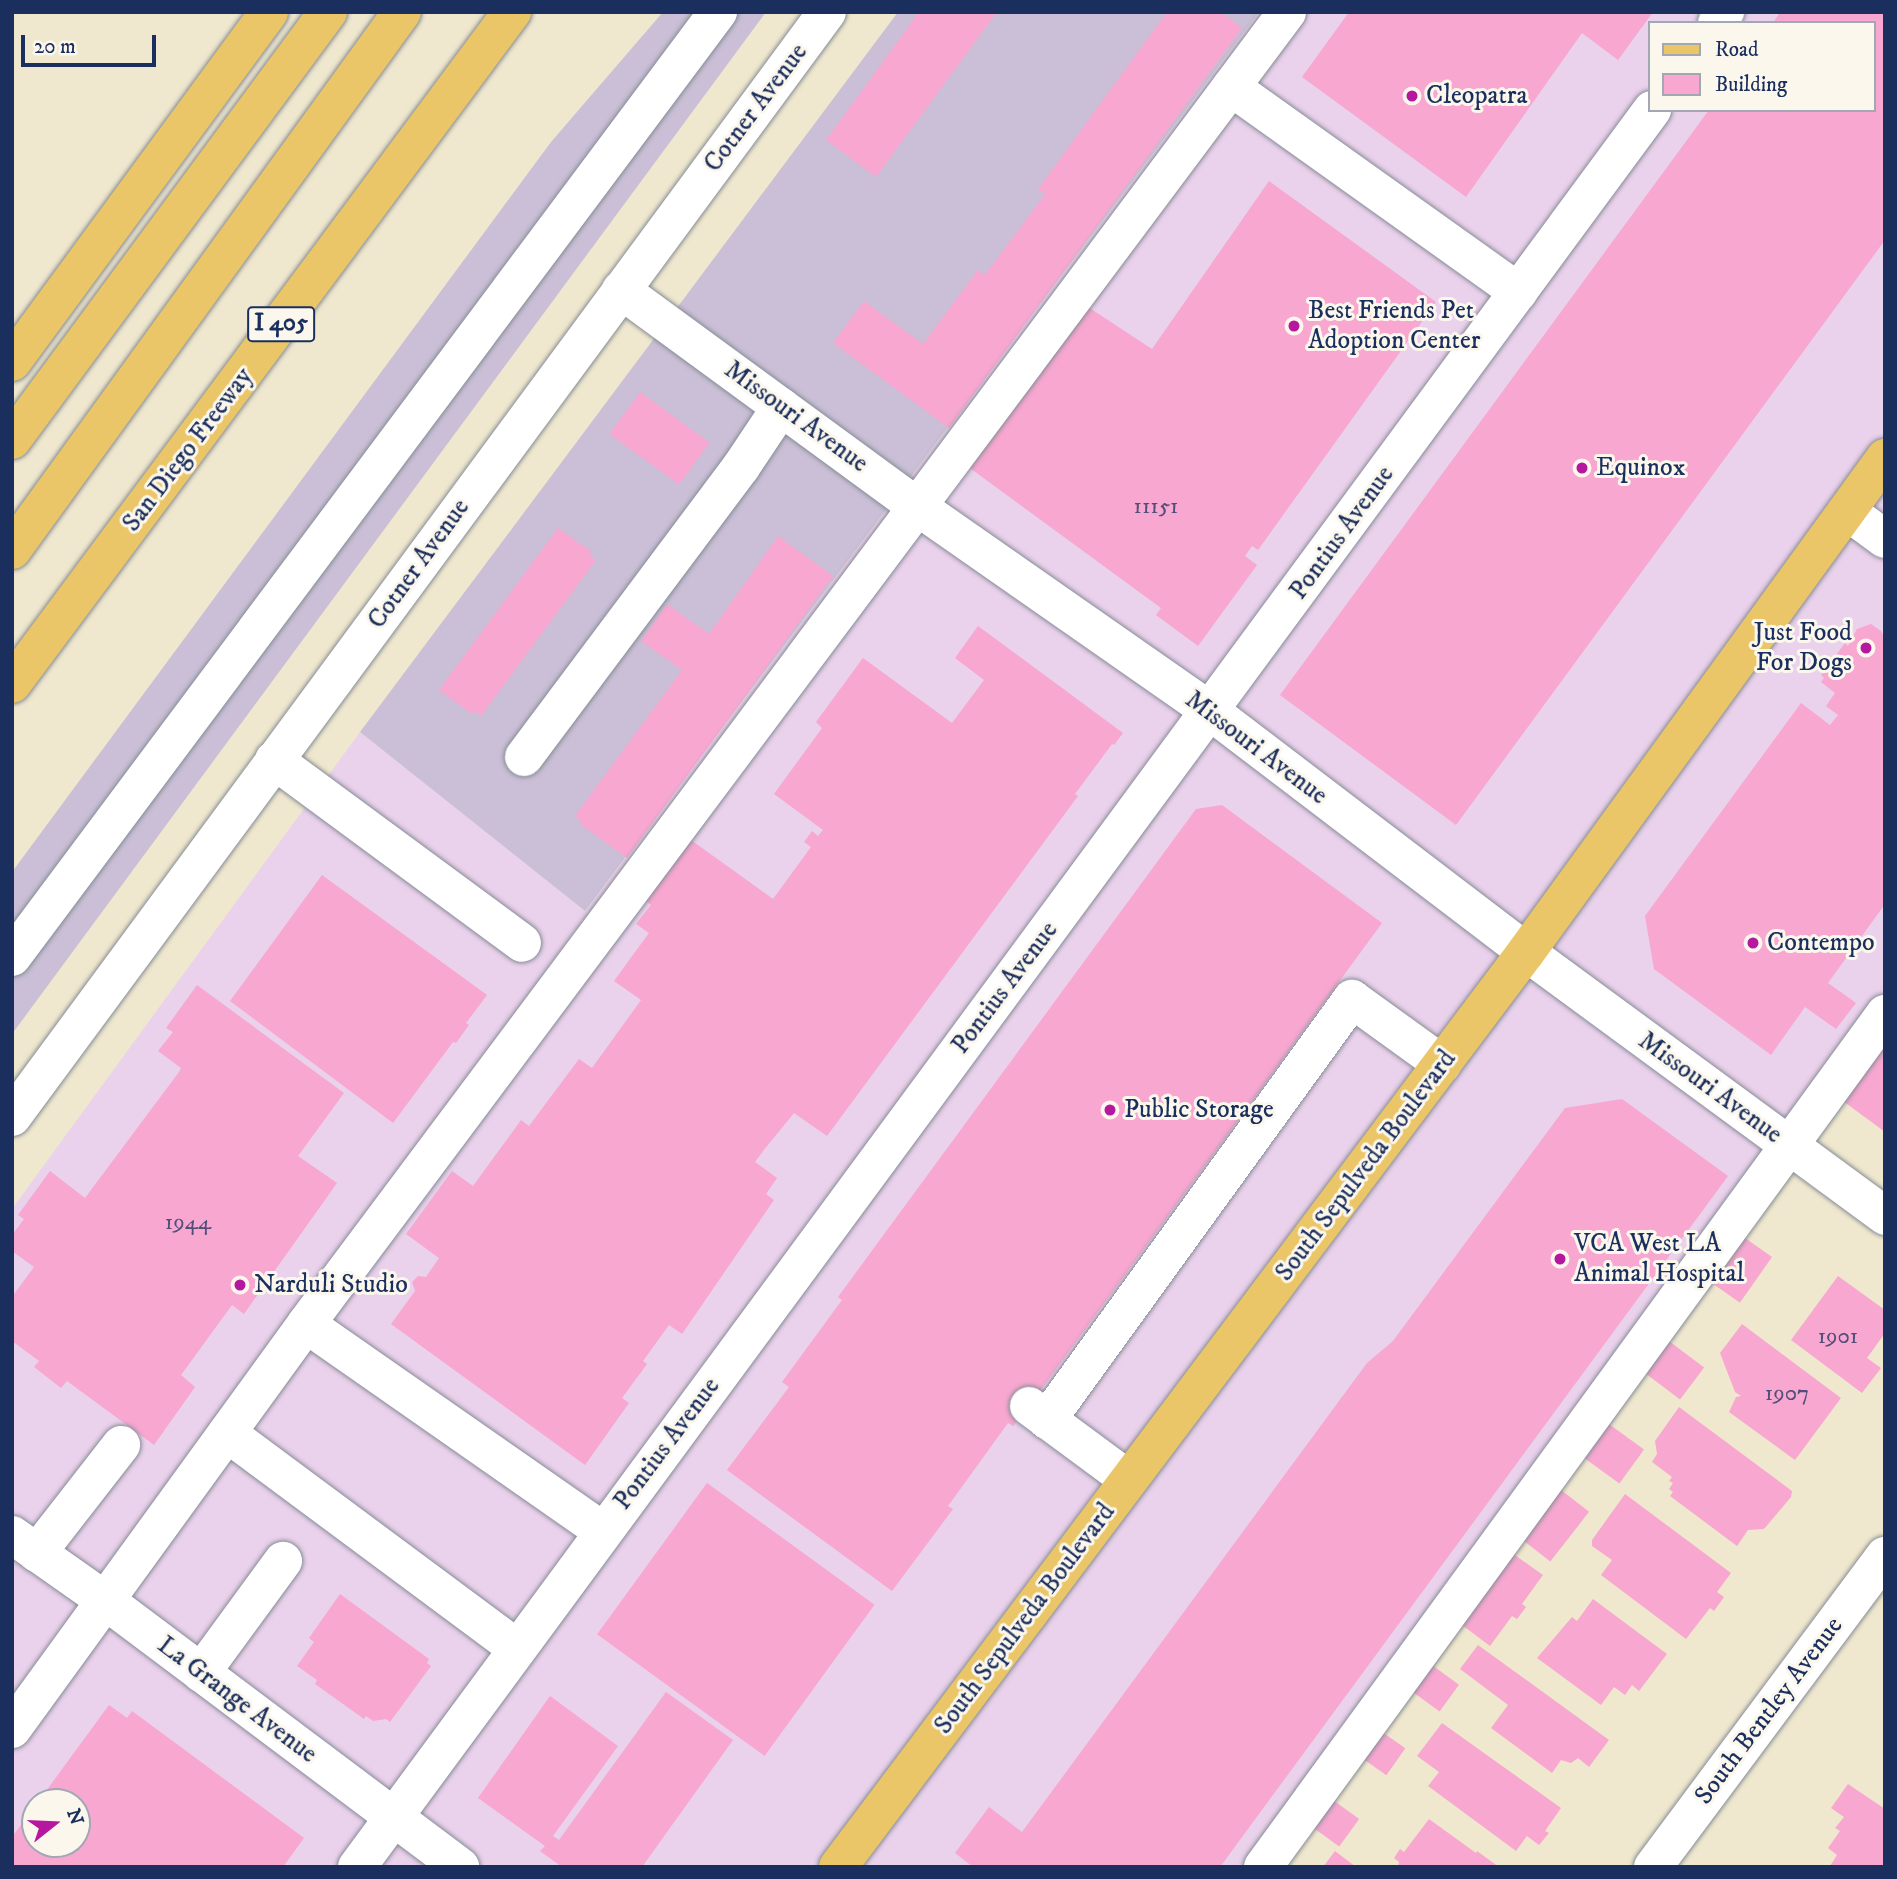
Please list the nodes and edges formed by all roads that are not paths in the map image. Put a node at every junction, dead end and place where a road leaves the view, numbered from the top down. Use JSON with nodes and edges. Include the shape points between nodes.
{"nodes":[{"id":1,"x":269,"y":12,"type":"edge"},
{"id":2,"x":328,"y":12,"type":"edge"},
{"id":3,"x":402,"y":12,"type":"edge"},
{"id":4,"x":512,"y":12,"type":"edge"},
{"id":5,"x":531,"y":12,"type":"edge"},
{"id":6,"x":718,"y":12,"type":"edge"},
{"id":7,"x":827,"y":12,"type":"edge"},
{"id":8,"x":1287,"y":12,"type":"edge"},
{"id":9,"x":461,"y":82,"type":"junction"},
{"id":10,"x":1231,"y":88,"type":"junction"},
{"id":11,"x":1651,"y":112,"type":"edge"},
{"id":12,"x":621,"y":290,"type":"junction"},
{"id":13,"x":1518,"y":292,"type":"junction"},
{"id":14,"x":12,"y":362,"type":"edge"},
{"id":15,"x":781,"y":407,"type":"junction"},
{"id":16,"x":12,"y":440,"type":"edge"},
{"id":17,"x":1885,"y":458,"type":"edge"},
{"id":18,"x":918,"y":507,"type":"junction"},
{"id":19,"x":1847,"y":511,"type":"junction"},
{"id":20,"x":1885,"y":539,"type":"edge"},
{"id":21,"x":12,"y":550,"type":"edge"},
{"id":22,"x":12,"y":684,"type":"edge"},
{"id":23,"x":1210,"y":711,"type":"junction"},
{"id":24,"x":524,"y":757,"type":"dead end"},
{"id":25,"x":274,"y":760,"type":"junction"},
{"id":26,"x":522,"y":943,"type":"dead end"},
{"id":27,"x":1526,"y":952,"type":"junction"},
{"id":28,"x":12,"y":957,"type":"edge"},
{"id":29,"x":1885,"y":1014,"type":"edge"},
{"id":30,"x":1442,"y":1064,"type":"junction"},
{"id":31,"x":12,"y":1117,"type":"edge"},
{"id":32,"x":1790,"y":1146,"type":"junction"},
{"id":33,"x":1885,"y":1216,"type":"edge"},
{"id":34,"x":306,"y":1324,"type":"junction"},
{"id":35,"x":227,"y":1433,"type":"junction"},
{"id":36,"x":121,"y":1445,"type":"dead end"},
{"id":37,"x":1129,"y":1480,"type":"junction"},
{"id":38,"x":603,"y":1531,"type":"junction"},
{"id":39,"x":24,"y":1544,"type":"edge"},
{"id":40,"x":1885,"y":1556,"type":"edge"},
{"id":41,"x":283,"y":1561,"type":"dead end"},
{"id":42,"x":106,"y":1601,"type":"junction"},
{"id":43,"x":517,"y":1648,"type":"junction"},
{"id":44,"x":201,"y":1673,"type":"junction"},
{"id":45,"x":12,"y":1729,"type":"edge"},
{"id":46,"x":392,"y":1817,"type":"junction"},
{"id":47,"x":357,"y":1867,"type":"edge"},
{"id":48,"x":460,"y":1867,"type":"edge"},
{"id":49,"x":838,"y":1867,"type":"edge"},
{"id":50,"x":1263,"y":1867,"type":"edge"},
{"id":51,"x":1653,"y":1867,"type":"edge"}],
"edges":[{"from":1,"to":14,"type":"main road"},
{"from":2,"to":16,"type":"main road"},
{"from":3,"to":21,"type":"main road"},
{"from":4,"to":9,"type":"main road","name":"San Diego Freeway","number":"I 405"},
{"from":5,"to":9,"type":"main road"},
{"from":6,"to":28,"type":"street"},
{"from":7,"to":12,"type":"street","name":"Cotner Avenue"},
{"from":8,"to":10,"type":"street"},
{"from":9,"to":22,"type":"main road","name":"San Diego Freeway","number":"I 405"},
{"from":10,"to":13,"type":"street"},
{"from":10,"to":18,"type":"street"},
{"from":11,"to":13,"type":"street","name":"Pontius Avenue"},
{"from":12,"to":15,"type":"street","name":"Missouri Avenue"},
{"from":12,"to":25,"type":"street","name":"Cotner Avenue"},
{"from":13,"to":23,"type":"street","name":"Pontius Avenue"},
{"from":15,"to":18,"type":"street","name":"Missouri Avenue"},
{"from":15,"to":24,"type":"street"},
{"from":17,"to":19,"type":"main road","name":"South Sepulveda Boulevard"},
{"from":18,"to":23,"type":"street","name":"Missouri Avenue"},
{"from":18,"to":34,"type":"street"},
{"from":19,"to":20,"type":"street"},
{"from":19,"to":27,"type":"main road","name":"South Sepulveda Boulevard"},
{"from":23,"to":27,"type":"street","name":"Missouri Avenue"},
{"from":23,"to":38,"type":"street","name":"Pontius Avenue"},
{"from":25,"to":26,"type":"street"},
{"from":25,"to":31,"type":"street","name":"Cotner Avenue"},
{"from":27,"to":30,"type":"main road","name":"South Sepulveda Boulevard"},
{"from":27,"to":32,"type":"street","name":"Missouri Avenue"},
{"from":29,"to":32,"type":"street"},
{"from":30,"to":37,"type":"main road","name":"South Sepulveda Boulevard"},
{"from":30,"to":37,"type":"street","via":[[1353,999],[1038,1413]]},
{"from":32,"to":33,"type":"street","name":"Missouri Avenue"},
{"from":32,"to":50,"type":"street"},
{"from":34,"to":35,"type":"street"},
{"from":34,"to":38,"type":"street"},
{"from":35,"to":42,"type":"street"},
{"from":35,"to":43,"type":"street"},
{"from":36,"to":39,"type":"street"},
{"from":37,"to":49,"type":"main road","name":"South Sepulveda Boulevard"},
{"from":38,"to":43,"type":"street","name":"Pontius Avenue"},
{"from":39,"to":42,"type":"street","name":"La Grange Avenue"},
{"from":40,"to":51,"type":"street","name":"South Bentley Avenue"},
{"from":41,"to":44,"type":"street"},
{"from":42,"to":44,"type":"street","name":"La Grange Avenue"},
{"from":42,"to":45,"type":"street"},
{"from":43,"to":46,"type":"street","name":"Pontius Avenue"},
{"from":44,"to":46,"type":"street","name":"La Grange Avenue"},
{"from":46,"to":47,"type":"street","name":"Pontius Avenue"},
{"from":46,"to":48,"type":"street","name":"La Grange Avenue"}]}
